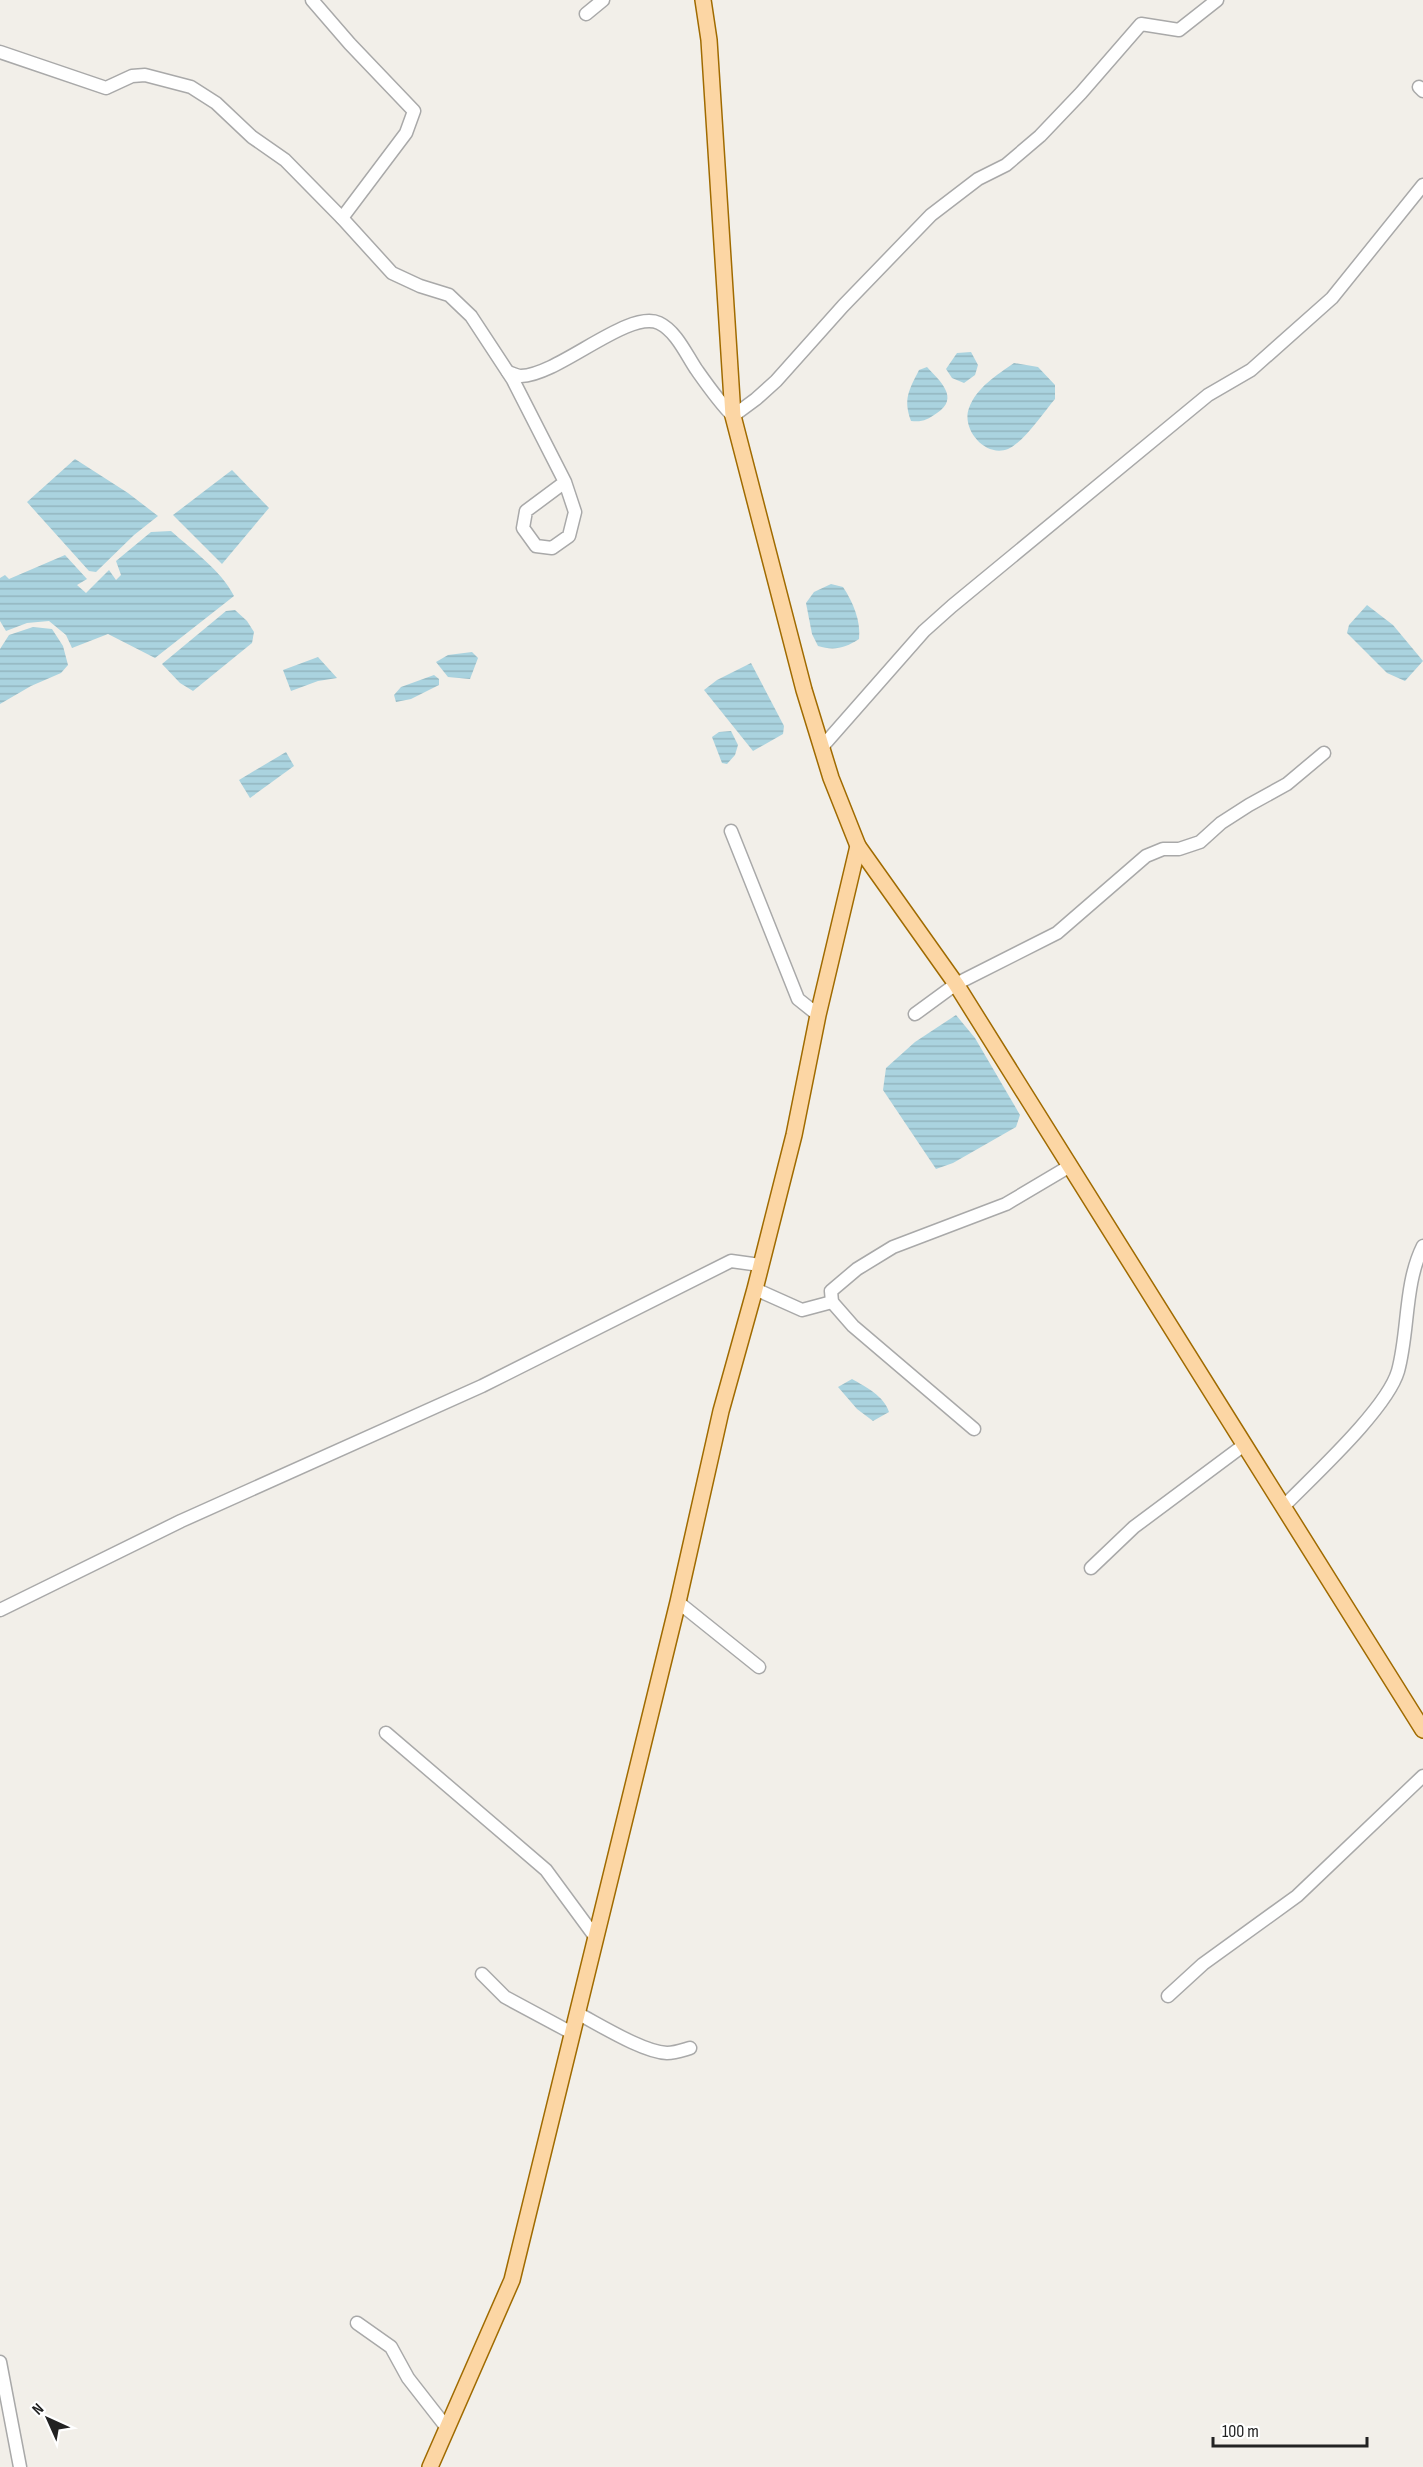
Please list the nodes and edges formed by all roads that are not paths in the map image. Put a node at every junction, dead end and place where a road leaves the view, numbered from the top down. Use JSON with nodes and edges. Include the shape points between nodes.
{"nodes":[{"id":1,"x":312,"y":0,"type":"edge"},
{"id":2,"x":603,"y":0,"type":"edge"},
{"id":3,"x":703,"y":0,"type":"edge"},
{"id":4,"x":1217,"y":0,"type":"edge"},
{"id":5,"x":586,"y":14,"type":"dead end"},
{"id":6,"x":0,"y":52,"type":"edge"},
{"id":7,"x":1423,"y":185,"type":"edge"},
{"id":8,"x":342,"y":218,"type":"junction"},
{"id":9,"x":508,"y":372,"type":"junction"},
{"id":10,"x":733,"y":416,"type":"junction"},
{"id":11,"x":565,"y":482,"type":"junction"},
{"id":12,"x":822,"y":747,"type":"junction"},
{"id":13,"x":1324,"y":753,"type":"dead end"},
{"id":14,"x":731,"y":831,"type":"dead end"},
{"id":15,"x":858,"y":846,"type":"junction"},
{"id":16,"x":956,"y":984,"type":"junction"},
{"id":17,"x":915,"y":1014,"type":"dead end"},
{"id":18,"x":818,"y":1015,"type":"junction"},
{"id":19,"x":1070,"y":1166,"type":"junction"},
{"id":20,"x":1423,"y":1246,"type":"edge"},
{"id":21,"x":760,"y":1265,"type":"junction"},
{"id":22,"x":755,"y":1289,"type":"junction"},
{"id":23,"x":832,"y":1302,"type":"junction"},
{"id":24,"x":974,"y":1429,"type":"dead end"},
{"id":25,"x":1245,"y":1445,"type":"junction"},
{"id":26,"x":1283,"y":1507,"type":"junction"},
{"id":27,"x":1091,"y":1568,"type":"dead end"},
{"id":28,"x":678,"y":1602,"type":"junction"},
{"id":29,"x":0,"y":1610,"type":"edge"},
{"id":30,"x":759,"y":1667,"type":"dead end"},
{"id":31,"x":1423,"y":1730,"type":"edge"},
{"id":32,"x":386,"y":1733,"type":"dead end"},
{"id":33,"x":1423,"y":1776,"type":"edge"},
{"id":34,"x":596,"y":1938,"type":"junction"},
{"id":35,"x":482,"y":1974,"type":"dead end"},
{"id":36,"x":1168,"y":1996,"type":"dead end"},
{"id":37,"x":577,"y":2013,"type":"junction"},
{"id":38,"x":572,"y":2033,"type":"junction"},
{"id":39,"x":690,"y":2048,"type":"dead end"},
{"id":40,"x":357,"y":2323,"type":"dead end"},
{"id":41,"x":0,"y":2362,"type":"edge"},
{"id":42,"x":447,"y":2428,"type":"junction"},
{"id":43,"x":20,"y":2467,"type":"edge"},
{"id":44,"x":430,"y":2467,"type":"edge"}],
"edges":[{"from":1,"to":8,"type":"street","via":[[414,111],[405,133]]},
{"from":2,"to":5,"type":"street"},
{"from":3,"to":10,"type":"main road","via":[[709,40]]},
{"from":4,"to":10,"type":"street","via":[[1179,30],[1141,24],[1040,136],[1006,165],[978,179],[931,215],[776,381]]},
{"from":6,"to":8,"type":"street","via":[[106,88],[132,76],[145,75],[191,87],[285,160]]},
{"from":7,"to":12,"type":"street","via":[[1332,298],[1251,370],[1208,395],[945,612]]},
{"from":8,"to":9,"type":"street","via":[[392,273],[449,295],[471,316]]},
{"from":9,"to":10,"type":"street","via":[[520,376],[564,362],[591,345],[648,320],[660,324],[677,339]]},
{"from":9,"to":11,"type":"street"},
{"from":10,"to":12,"type":"main road"},
{"from":11,"to":11,"type":"street","via":[[526,511],[523,528],[536,546],[552,548],[569,536],[575,512]]},
{"from":12,"to":15,"type":"main road"},
{"from":13,"to":16,"type":"street","via":[[1287,784],[1221,823],[1200,842],[1146,856],[1057,933]]},
{"from":14,"to":18,"type":"street","via":[[798,999]]},
{"from":15,"to":16,"type":"main road"},
{"from":15,"to":18,"type":"main road"},
{"from":16,"to":17,"type":"street"},
{"from":16,"to":19,"type":"main road"},
{"from":18,"to":21,"type":"main road","via":[[794,1135]]},
{"from":19,"to":23,"type":"street","via":[[1006,1204],[893,1247],[831,1291]]},
{"from":19,"to":25,"type":"main road"},
{"from":20,"to":26,"type":"street","via":[[1393,1385],[1355,1432]]},
{"from":21,"to":22,"type":"main road"},
{"from":21,"to":29,"type":"street","via":[[731,1261],[482,1386],[190,1516]]},
{"from":22,"to":23,"type":"street","via":[[802,1310]]},
{"from":22,"to":28,"type":"main road","via":[[721,1411]]},
{"from":23,"to":24,"type":"street","via":[[853,1326]]},
{"from":25,"to":26,"type":"main road"},
{"from":25,"to":27,"type":"street","via":[[1134,1527]]},
{"from":26,"to":31,"type":"main road"},
{"from":28,"to":30,"type":"street"},
{"from":28,"to":34,"type":"main road"},
{"from":32,"to":34,"type":"street","via":[[546,1870]]},
{"from":33,"to":36,"type":"street","via":[[1297,1896],[1203,1964]]},
{"from":34,"to":37,"type":"main road"},
{"from":35,"to":38,"type":"street","via":[[505,1997]]},
{"from":37,"to":38,"type":"main road"},
{"from":37,"to":39,"type":"street","via":[[634,2043],[663,2052]]},
{"from":38,"to":42,"type":"main road","via":[[512,2280]]},
{"from":40,"to":42,"type":"street","via":[[391,2347],[408,2378]]},
{"from":41,"to":43,"type":"street"},
{"from":42,"to":44,"type":"main road"}]}
